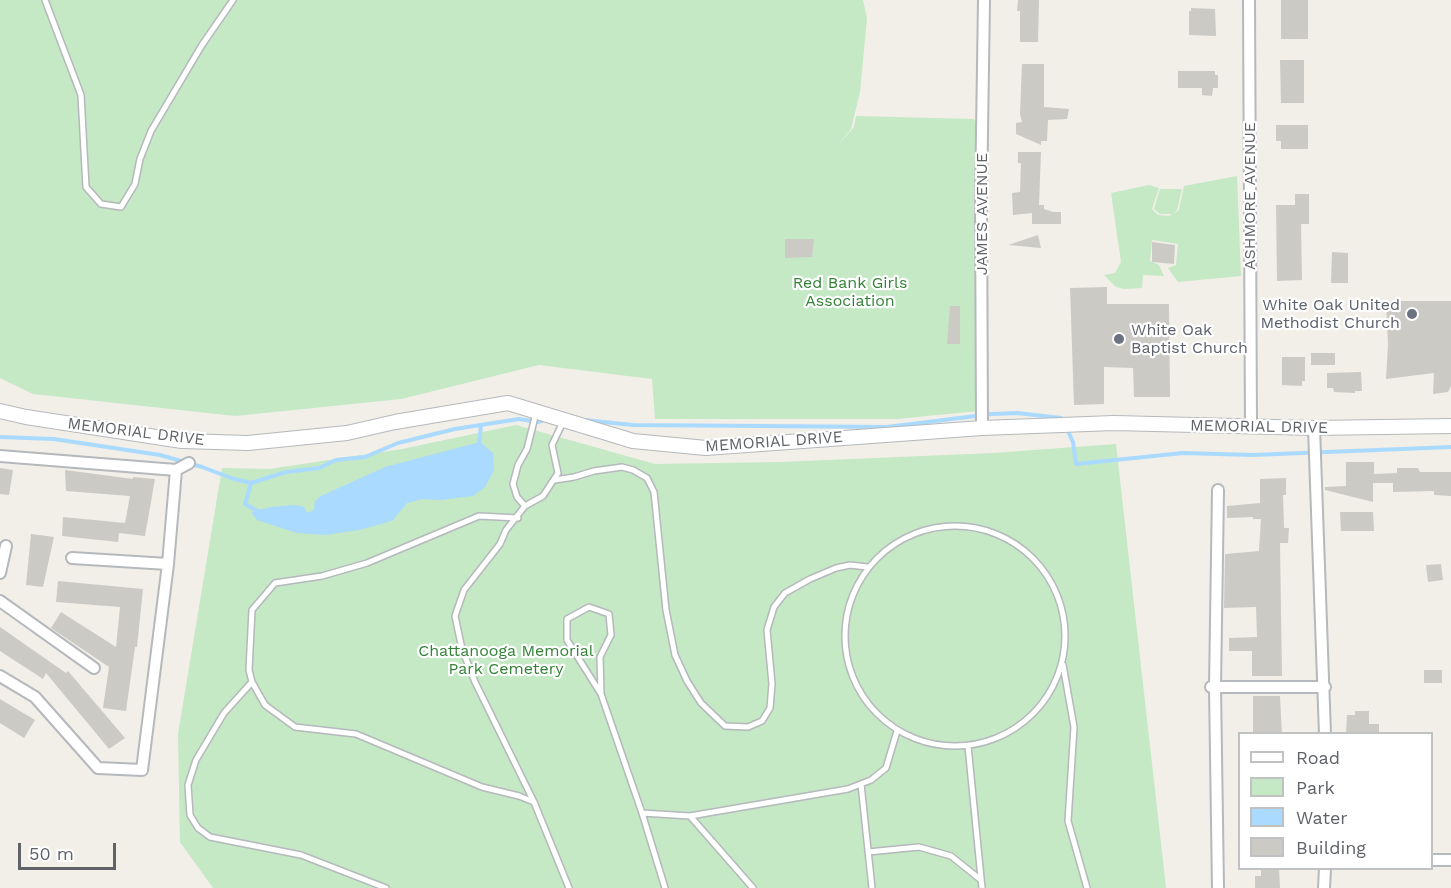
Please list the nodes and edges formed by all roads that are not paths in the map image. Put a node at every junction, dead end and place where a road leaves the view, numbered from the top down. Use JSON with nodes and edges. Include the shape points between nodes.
{"nodes":[{"id":1,"x":45,"y":0,"type":"edge"},
{"id":2,"x":233,"y":0,"type":"edge"},
{"id":3,"x":984,"y":0,"type":"edge"},
{"id":4,"x":1249,"y":0,"type":"edge"},
{"id":5,"x":0,"y":411,"type":"edge"},
{"id":6,"x":536,"y":412,"type":"junction"},
{"id":7,"x":564,"y":420,"type":"junction"},
{"id":8,"x":1451,"y":426,"type":"edge"},
{"id":9,"x":1251,"y":427,"type":"junction"},
{"id":10,"x":982,"y":428,"type":"junction"},
{"id":11,"x":1314,"y":428,"type":"junction"},
{"id":12,"x":0,"y":456,"type":"edge"},
{"id":13,"x":189,"y":463,"type":"dead end"},
{"id":14,"x":176,"y":470,"type":"junction"},
{"id":15,"x":555,"y":480,"type":"junction"},
{"id":16,"x":1218,"y":490,"type":"dead end"},
{"id":17,"x":525,"y":506,"type":"junction"},
{"id":18,"x":518,"y":518,"type":"junction"},
{"id":19,"x":6,"y":546,"type":"dead end"},
{"id":20,"x":72,"y":558,"type":"dead end"},
{"id":21,"x":168,"y":564,"type":"junction"},
{"id":22,"x":867,"y":567,"type":"junction"},
{"id":23,"x":0,"y":573,"type":"edge"},
{"id":24,"x":0,"y":601,"type":"edge"},
{"id":25,"x":1063,"y":664,"type":"junction"},
{"id":26,"x":94,"y":668,"type":"dead end"},
{"id":27,"x":0,"y":676,"type":"edge"},
{"id":28,"x":252,"y":682,"type":"junction"},
{"id":29,"x":1213,"y":687,"type":"junction"},
{"id":30,"x":1324,"y":687,"type":"junction"},
{"id":31,"x":601,"y":694,"type":"junction"},
{"id":32,"x":897,"y":731,"type":"junction"},
{"id":33,"x":1325,"y":732,"type":"edge"},
{"id":34,"x":968,"y":746,"type":"junction"},
{"id":35,"x":861,"y":784,"type":"junction"},
{"id":36,"x":534,"y":802,"type":"junction"},
{"id":37,"x":642,"y":813,"type":"junction"},
{"id":38,"x":690,"y":816,"type":"junction"},
{"id":39,"x":868,"y":852,"type":"junction"},
{"id":40,"x":1433,"y":860,"type":"edge"},
{"id":41,"x":1451,"y":860,"type":"edge"},
{"id":42,"x":1325,"y":870,"type":"edge"},
{"id":43,"x":981,"y":880,"type":"junction"},
{"id":44,"x":386,"y":888,"type":"edge"},
{"id":45,"x":569,"y":888,"type":"edge"},
{"id":46,"x":664,"y":888,"type":"edge"},
{"id":47,"x":753,"y":888,"type":"edge"},
{"id":48,"x":872,"y":888,"type":"edge"},
{"id":49,"x":982,"y":888,"type":"edge"},
{"id":50,"x":1087,"y":888,"type":"edge"},
{"id":51,"x":1218,"y":888,"type":"edge"},
{"id":52,"x":1324,"y":888,"type":"edge"}],
"edges":[{"from":1,"to":2,"type":"lane","via":[[81,95],[86,187],[101,204],[121,207],[135,184],[151,131]]},
{"from":3,"to":10,"type":"street","name":"JAMES AVENUE"},
{"from":4,"to":9,"type":"street","name":"ASHMORE AVENUE"},
{"from":5,"to":6,"type":"street","name":"MEMORIAL DRIVE","via":[[182,441],[248,443],[347,434],[508,403]]},
{"from":6,"to":7,"type":"street","name":"MEMORIAL DRIVE"},
{"from":6,"to":17,"type":"lane","via":[[513,484]]},
{"from":7,"to":10,"type":"street","name":"MEMORIAL DRIVE","via":[[633,441],[706,448]]},
{"from":7,"to":15,"type":"lane","via":[[552,445],[558,473]]},
{"from":8,"to":11,"type":"street","name":"MEMORIAL DRIVE"},
{"from":9,"to":10,"type":"street","name":"MEMORIAL DRIVE","via":[[1114,423]]},
{"from":9,"to":11,"type":"street","name":"MEMORIAL DRIVE"},
{"from":11,"to":30,"type":"street"},
{"from":12,"to":14,"type":"street"},
{"from":13,"to":14,"type":"street"},
{"from":14,"to":21,"type":"street"},
{"from":15,"to":17,"type":"lane","via":[[543,496]]},
{"from":15,"to":22,"type":"lane","via":[[622,467],[647,478],[654,492],[666,610],[675,655],[701,703],[725,726],[748,727],[762,721],[770,708],[767,630],[774,607],[785,593],[836,568]]},
{"from":16,"to":29,"type":"street"},
{"from":17,"to":18,"type":"lane"},
{"from":18,"to":28,"type":"lane","via":[[479,516],[367,563],[322,576],[275,583],[252,610]]},
{"from":18,"to":36,"type":"lane","via":[[464,591],[455,616],[475,682]]},
{"from":19,"to":23,"type":"street"},
{"from":20,"to":21,"type":"street"},
{"from":21,"to":27,"type":"street","via":[[142,770],[98,768],[34,697]]},
{"from":22,"to":25,"type":"lane","via":[[902,539],[922,532],[943,526],[986,529],[1024,549],[1052,581],[1065,621]]},
{"from":22,"to":32,"type":"lane","via":[[851,599],[844,636],[850,674],[869,706]]},
{"from":24,"to":26,"type":"street"},
{"from":25,"to":34,"type":"lane","via":[[1050,693],[1030,718],[1004,736]]},
{"from":25,"to":50,"type":"lane","via":[[1074,727],[1068,821]]},
{"from":28,"to":36,"type":"lane","via":[[265,705],[295,727],[356,734],[482,787]]},
{"from":28,"to":44,"type":"lane","via":[[224,713],[196,760],[188,785],[190,815],[198,828],[210,837],[301,855]]},
{"from":29,"to":30,"type":"street"},
{"from":29,"to":51,"type":"street"},
{"from":30,"to":33,"type":"street"},
{"from":31,"to":31,"type":"lane","via":[[567,640],[567,619],[589,607],[609,614],[611,635],[600,657]]},
{"from":31,"to":37,"type":"lane"},
{"from":32,"to":34,"type":"lane","via":[[934,745]]},
{"from":32,"to":35,"type":"lane","via":[[886,768]]},
{"from":34,"to":43,"type":"lane"},
{"from":35,"to":38,"type":"lane"},
{"from":35,"to":39,"type":"lane"},
{"from":36,"to":45,"type":"lane"},
{"from":37,"to":38,"type":"lane"},
{"from":37,"to":46,"type":"lane"},
{"from":38,"to":47,"type":"lane"},
{"from":39,"to":43,"type":"lane","via":[[919,847],[951,856]]},
{"from":39,"to":48,"type":"lane"},
{"from":40,"to":41,"type":"street"},
{"from":42,"to":52,"type":"street"},
{"from":43,"to":49,"type":"lane"}]}
